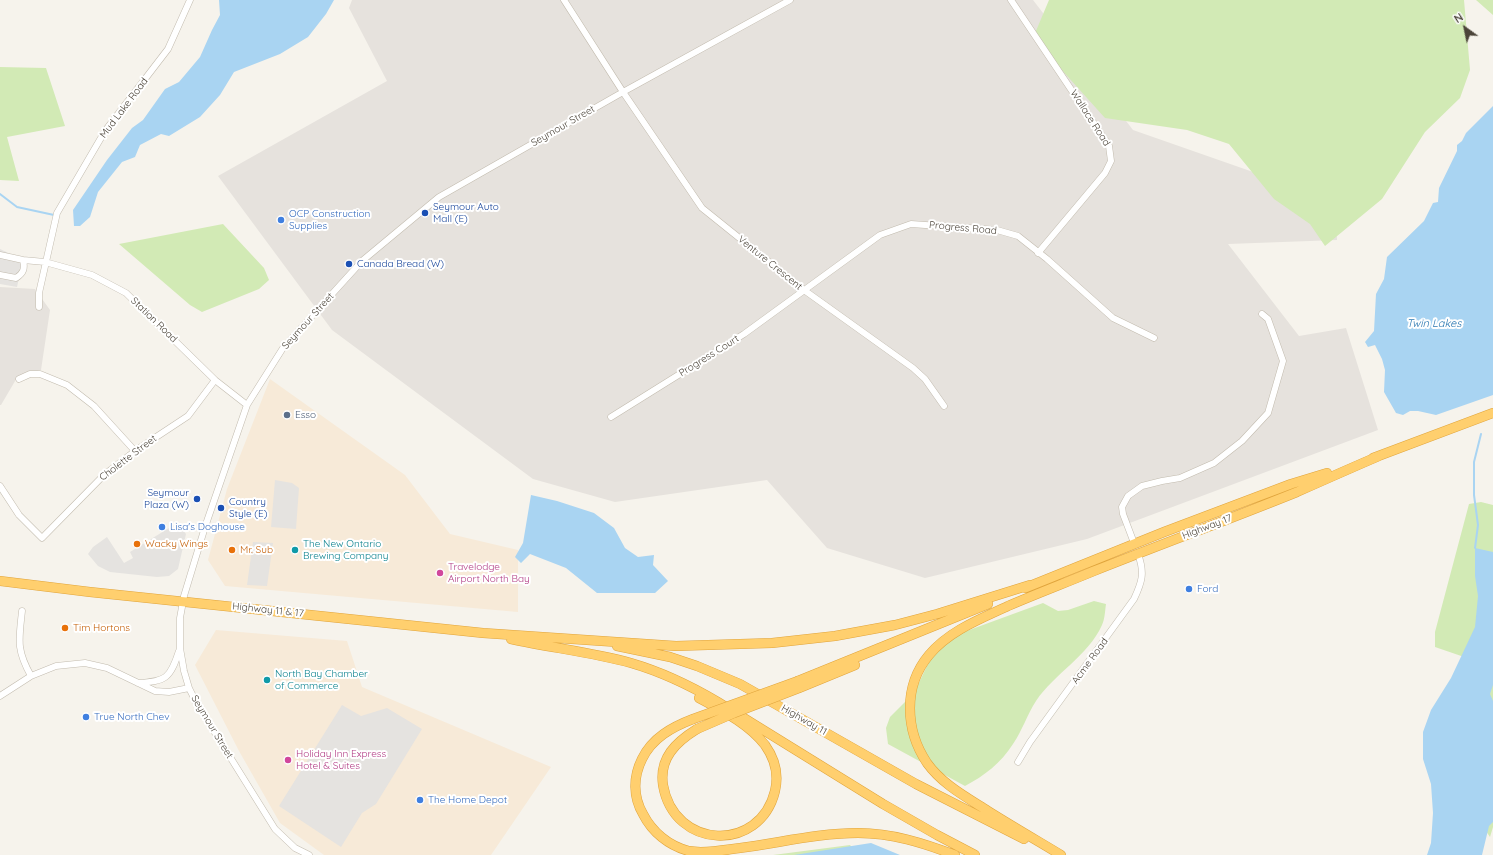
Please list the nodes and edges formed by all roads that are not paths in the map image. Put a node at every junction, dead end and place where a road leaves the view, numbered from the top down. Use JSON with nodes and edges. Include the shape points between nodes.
{"nodes":[{"id":1,"x":190,"y":0,"type":"edge"},
{"id":2,"x":564,"y":0,"type":"edge"},
{"id":3,"x":790,"y":0,"type":"edge"},
{"id":4,"x":1011,"y":0,"type":"edge"},
{"id":5,"x":623,"y":92,"type":"junction"},
{"id":6,"x":1038,"y":253,"type":"junction"},
{"id":7,"x":0,"y":255,"type":"edge"},
{"id":8,"x":23,"y":260,"type":"junction"},
{"id":9,"x":45,"y":262,"type":"junction"},
{"id":10,"x":0,"y":275,"type":"edge"},
{"id":11,"x":804,"y":290,"type":"junction"},
{"id":12,"x":39,"y":307,"type":"dead end"},
{"id":13,"x":1262,"y":314,"type":"dead end"},
{"id":14,"x":1154,"y":338,"type":"dead end"},
{"id":15,"x":19,"y":379,"type":"dead end"},
{"id":16,"x":215,"y":380,"type":"junction"},
{"id":17,"x":248,"y":406,"type":"junction"},
{"id":18,"x":944,"y":406,"type":"dead end"},
{"id":19,"x":1493,"y":413,"type":"edge"},
{"id":20,"x":611,"y":417,"type":"dead end"},
{"id":21,"x":135,"y":451,"type":"junction"},
{"id":22,"x":1378,"y":456,"type":"junction"},
{"id":23,"x":0,"y":486,"type":"edge"},
{"id":24,"x":1134,"y":544,"type":"junction"},
{"id":25,"x":1138,"y":554,"type":"junction"},
{"id":26,"x":0,"y":581,"type":"edge"},
{"id":27,"x":1030,"y":585,"type":"junction"},
{"id":28,"x":1034,"y":595,"type":"junction"},
{"id":29,"x":183,"y":602,"type":"junction"},
{"id":30,"x":22,"y":611,"type":"dead end"},
{"id":31,"x":535,"y":640,"type":"junction"},
{"id":32,"x":180,"y":648,"type":"junction"},
{"id":33,"x":649,"y":669,"type":"junction"},
{"id":34,"x":31,"y":676,"type":"junction"},
{"id":35,"x":138,"y":683,"type":"junction"},
{"id":36,"x":799,"y":685,"type":"junction"},
{"id":37,"x":189,"y":688,"type":"junction"},
{"id":38,"x":0,"y":696,"type":"edge"},
{"id":39,"x":1018,"y":762,"type":"dead end"},
{"id":40,"x":309,"y":855,"type":"edge"},
{"id":41,"x":955,"y":855,"type":"edge"},
{"id":42,"x":975,"y":855,"type":"edge"},
{"id":43,"x":1054,"y":855,"type":"edge"},
{"id":44,"x":1061,"y":855,"type":"edge"}],
"edges":[{"from":1,"to":9,"type":"street","name":"Mud Lake Road","via":[[168,49],[105,131],[57,214]]},
{"from":2,"to":5,"type":"street","name":"Venture Crescent"},
{"from":3,"to":5,"type":"street","name":"Seymour Street"},
{"from":4,"to":6,"type":"street","name":"Wallace Road","via":[[1109,146],[1111,161],[1105,173]]},
{"from":5,"to":11,"type":"street","name":"Venture Crescent","via":[[702,208]]},
{"from":5,"to":17,"type":"street","name":"Seymour Street","via":[[439,197],[362,260],[283,348]]},
{"from":6,"to":11,"type":"street","name":"Progress Road","via":[[1018,236],[997,230],[911,224],[880,235]]},
{"from":6,"to":14,"type":"street","name":"Progress Road","via":[[1113,318]]},
{"from":7,"to":8,"type":"street","name":"Station Road"},
{"from":8,"to":9,"type":"street","name":"Station Road"},
{"from":8,"to":10,"type":"street","via":[[25,266],[21,275],[16,278]]},
{"from":9,"to":12,"type":"street","name":"Mud Lake Road"},
{"from":9,"to":16,"type":"street","name":"Station Road","via":[[92,275],[126,293]]},
{"from":11,"to":18,"type":"street","name":"Venture Crescent","via":[[913,368],[925,379]]},
{"from":11,"to":20,"type":"street","name":"Progress Court","via":[[744,334]]},
{"from":13,"to":24,"type":"street","via":[[1268,319],[1282,361],[1268,413],[1242,441],[1214,463],[1180,478],[1142,486],[1128,496],[1122,507]]},
{"from":15,"to":21,"type":"street","via":[[30,374],[40,374],[67,385],[94,406]]},
{"from":16,"to":17,"type":"street","name":"Station Road"},
{"from":16,"to":21,"type":"street","name":"Cholette Street","via":[[188,416]]},
{"from":17,"to":29,"type":"street","name":"Seymour Street","via":[[204,527]]},
{"from":19,"to":22,"type":"highway","name":"Highway 17"},
{"from":21,"to":23,"type":"street","name":"Cholette Street","via":[[104,475],[42,538],[18,515]]},
{"from":22,"to":24,"type":"highway","name":"Highway 17","via":[[1291,484]]},
{"from":22,"to":25,"type":"highway","name":"Highway 17","via":[[1298,491]]},
{"from":24,"to":25,"type":"highway"},
{"from":24,"to":27,"type":"highway","name":"Highway 17"},
{"from":25,"to":28,"type":"highway","name":"Highway 17"},
{"from":25,"to":39,"type":"street","name":"Acme Road","via":[[1142,576],[1140,588],[1134,599]]},
{"from":26,"to":29,"type":"highway","name":"Highway 11 & 17"},
{"from":27,"to":31,"type":"highway","via":[[944,612],[895,624],[795,641],[676,646]]},
{"from":27,"to":36,"type":"highway"},
{"from":28,"to":36,"type":"highway"},
{"from":28,"to":44,"type":"highway","via":[[970,624],[936,648],[924,661],[915,679],[910,714],[912,732],[920,749],[928,764],[940,777],[963,795]]},
{"from":29,"to":31,"type":"highway","name":"Highway 11 & 17"},
{"from":29,"to":32,"type":"street","name":"Seymour Street"},
{"from":30,"to":34,"type":"street","via":[[19,647],[23,662]]},
{"from":31,"to":33,"type":"highway"},
{"from":31,"to":43,"type":"highway","name":"Highway 11","via":[[620,647],[670,657],[722,676],[776,703],[916,784]]},
{"from":32,"to":35,"type":"street","via":[[167,676],[156,682]]},
{"from":32,"to":37,"type":"street","name":"Seymour Street"},
{"from":33,"to":36,"type":"highway","bridge":true,"via":[[738,721],[760,739],[774,761],[777,778],[772,802],[762,817],[739,832],[721,836],[702,834],[680,820],[667,800],[662,782],[668,755],[679,741],[697,729],[727,715]]},
{"from":33,"to":42,"type":"highway","via":[[708,696],[883,804]]},
{"from":34,"to":35,"type":"street","via":[[56,666],[85,664],[107,668]]},
{"from":34,"to":38,"type":"street"},
{"from":35,"to":37,"type":"street","via":[[162,692]]},
{"from":36,"to":41,"type":"highway","bridge":true,"via":[[693,719],[675,727],[655,741],[640,762],[635,787],[638,803],[646,820],[658,834],[672,844],[689,851],[709,852],[825,836],[863,834],[920,842]]},
{"from":37,"to":40,"type":"street","name":"Seymour Street","via":[[209,726],[274,829],[295,848]]}]}
